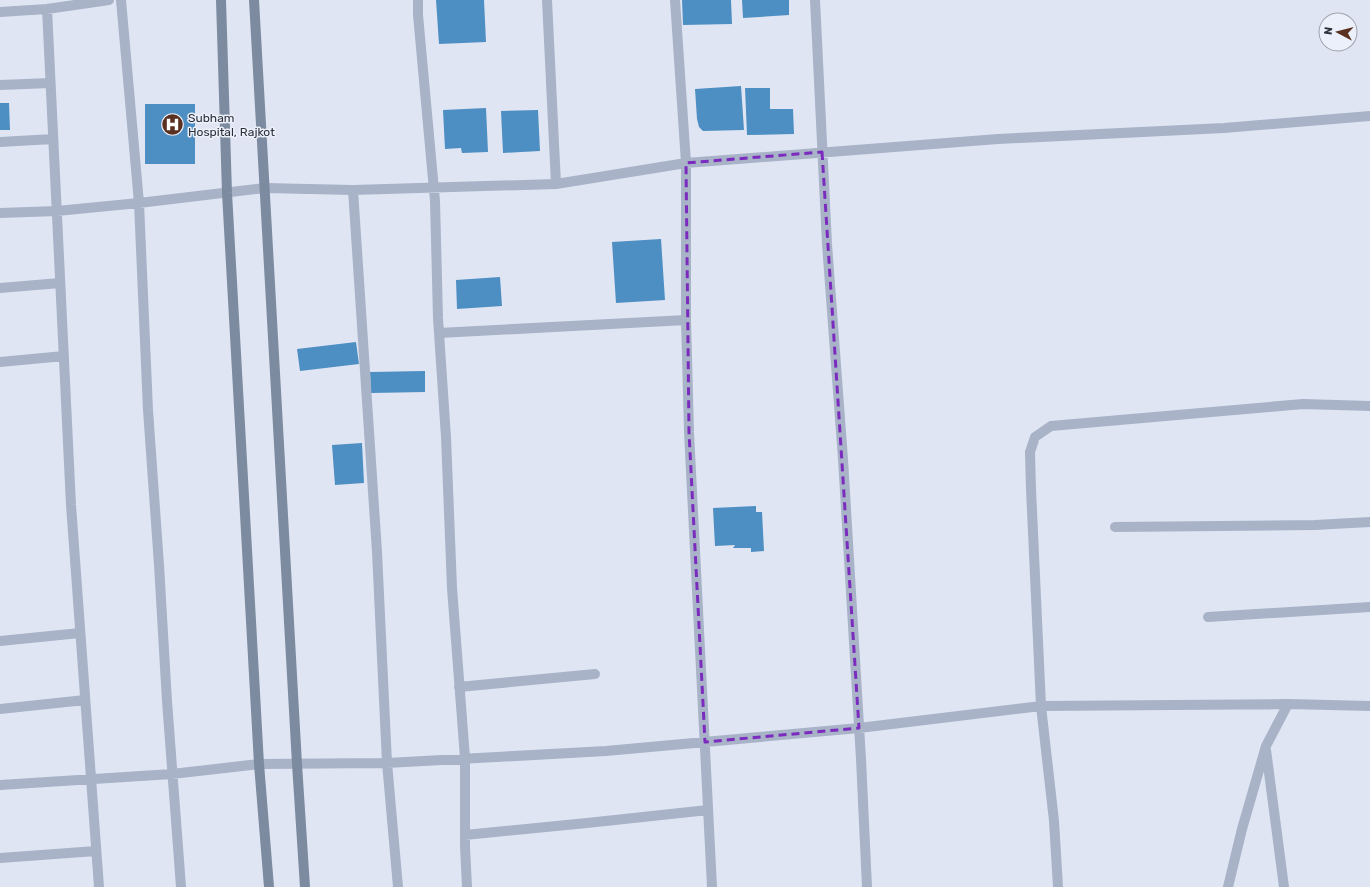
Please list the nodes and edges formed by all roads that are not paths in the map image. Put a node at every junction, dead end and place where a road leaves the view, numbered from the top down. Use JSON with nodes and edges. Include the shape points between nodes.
{"nodes":[{"id":1,"x":109,"y":0,"type":"edge"},
{"id":2,"x":121,"y":0,"type":"edge"},
{"id":3,"x":221,"y":0,"type":"edge"},
{"id":4,"x":254,"y":0,"type":"edge"},
{"id":5,"x":418,"y":0,"type":"edge"},
{"id":6,"x":548,"y":0,"type":"edge"},
{"id":7,"x":675,"y":0,"type":"edge"},
{"id":8,"x":815,"y":0,"type":"edge"},
{"id":9,"x":47,"y":9,"type":"junction"},
{"id":10,"x":0,"y":12,"type":"edge"},
{"id":11,"x":50,"y":83,"type":"junction"},
{"id":12,"x":0,"y":85,"type":"edge"},
{"id":13,"x":1370,"y":116,"type":"edge"},
{"id":14,"x":54,"y":139,"type":"junction"},
{"id":15,"x":0,"y":142,"type":"edge"},
{"id":16,"x":822,"y":152,"type":"junction"},
{"id":17,"x":686,"y":163,"type":"junction"},
{"id":18,"x":556,"y":184,"type":"junction"},
{"id":19,"x":434,"y":187,"type":"junction"},
{"id":20,"x":265,"y":188,"type":"junction"},
{"id":21,"x":353,"y":190,"type":"junction"},
{"id":22,"x":227,"y":193,"type":"junction"},
{"id":23,"x":139,"y":203,"type":"junction"},
{"id":24,"x":57,"y":211,"type":"junction"},
{"id":25,"x":0,"y":213,"type":"edge"},
{"id":26,"x":60,"y":283,"type":"junction"},
{"id":27,"x":0,"y":288,"type":"edge"},
{"id":28,"x":686,"y":320,"type":"junction"},
{"id":29,"x":439,"y":333,"type":"junction"},
{"id":30,"x":64,"y":356,"type":"junction"},
{"id":31,"x":0,"y":362,"type":"edge"},
{"id":32,"x":1370,"y":406,"type":"edge"},
{"id":33,"x":1370,"y":522,"type":"edge"},
{"id":34,"x":1116,"y":528,"type":"dead end"},
{"id":35,"x":1370,"y":607,"type":"edge"},
{"id":36,"x":1208,"y":617,"type":"dead end"},
{"id":37,"x":80,"y":633,"type":"junction"},
{"id":38,"x":0,"y":641,"type":"edge"},
{"id":39,"x":595,"y":674,"type":"dead end"},
{"id":40,"x":460,"y":686,"type":"junction"},
{"id":41,"x":85,"y":700,"type":"junction"},
{"id":42,"x":1288,"y":704,"type":"junction"},
{"id":43,"x":1041,"y":706,"type":"junction"},
{"id":44,"x":1370,"y":706,"type":"edge"},
{"id":45,"x":0,"y":709,"type":"edge"},
{"id":46,"x":859,"y":728,"type":"junction"},
{"id":47,"x":705,"y":742,"type":"junction"},
{"id":48,"x":1266,"y":746,"type":"junction"},
{"id":49,"x":465,"y":758,"type":"junction"},
{"id":50,"x":387,"y":763,"type":"junction"},
{"id":51,"x":259,"y":764,"type":"junction"},
{"id":52,"x":297,"y":764,"type":"junction"},
{"id":53,"x":172,"y":774,"type":"junction"},
{"id":54,"x":91,"y":779,"type":"junction"},
{"id":55,"x":0,"y":785,"type":"edge"},
{"id":56,"x":708,"y":810,"type":"junction"},
{"id":57,"x":465,"y":834,"type":"junction"},
{"id":58,"x":96,"y":851,"type":"junction"},
{"id":59,"x":0,"y":858,"type":"edge"},
{"id":60,"x":99,"y":887,"type":"edge"},
{"id":61,"x":181,"y":887,"type":"edge"},
{"id":62,"x":269,"y":887,"type":"edge"},
{"id":63,"x":305,"y":887,"type":"edge"},
{"id":64,"x":398,"y":887,"type":"edge"},
{"id":65,"x":467,"y":887,"type":"edge"},
{"id":66,"x":712,"y":887,"type":"edge"},
{"id":67,"x":867,"y":887,"type":"edge"},
{"id":68,"x":1058,"y":887,"type":"edge"},
{"id":69,"x":1228,"y":887,"type":"edge"},
{"id":70,"x":1284,"y":887,"type":"edge"}],
"edges":[{"from":1,"to":9,"type":"street"},
{"from":2,"to":23,"type":"street"},
{"from":3,"to":22,"type":"main road"},
{"from":4,"to":20,"type":"main road"},
{"from":5,"to":19,"type":"street"},
{"from":6,"to":18,"type":"street"},
{"from":7,"to":17,"type":"street"},
{"from":8,"to":16,"type":"street"},
{"from":9,"to":10,"type":"street"},
{"from":9,"to":11,"type":"street"},
{"from":11,"to":12,"type":"street"},
{"from":11,"to":14,"type":"street"},
{"from":13,"to":16,"type":"street","via":[[1224,128],[998,139]]},
{"from":14,"to":15,"type":"street"},
{"from":14,"to":24,"type":"street"},
{"from":16,"to":17,"type":"street"},
{"from":16,"to":46,"type":"street"},
{"from":17,"to":18,"type":"street"},
{"from":17,"to":28,"type":"street"},
{"from":18,"to":19,"type":"street"},
{"from":19,"to":21,"type":"street"},
{"from":19,"to":29,"type":"street"},
{"from":20,"to":21,"type":"street"},
{"from":20,"to":22,"type":"street"},
{"from":20,"to":52,"type":"main road"},
{"from":21,"to":50,"type":"street","via":[[377,552]]},
{"from":22,"to":23,"type":"street"},
{"from":22,"to":51,"type":"main road"},
{"from":23,"to":24,"type":"street"},
{"from":23,"to":53,"type":"street","via":[[148,410]]},
{"from":24,"to":25,"type":"street"},
{"from":24,"to":26,"type":"street"},
{"from":26,"to":27,"type":"street"},
{"from":26,"to":30,"type":"street"},
{"from":28,"to":29,"type":"street"},
{"from":28,"to":47,"type":"street","via":[[689,432]]},
{"from":29,"to":40,"type":"street","via":[[452,588]]},
{"from":30,"to":31,"type":"street"},
{"from":30,"to":37,"type":"street"},
{"from":32,"to":43,"type":"street","via":[[1303,404],[1051,426],[1035,437],[1030,452]]},
{"from":33,"to":34,"type":"street"},
{"from":35,"to":36,"type":"street"},
{"from":37,"to":38,"type":"street"},
{"from":37,"to":41,"type":"street"},
{"from":39,"to":40,"type":"street"},
{"from":40,"to":49,"type":"street"},
{"from":41,"to":45,"type":"street"},
{"from":41,"to":54,"type":"street"},
{"from":42,"to":43,"type":"street"},
{"from":42,"to":44,"type":"street"},
{"from":42,"to":48,"type":"street"},
{"from":43,"to":46,"type":"street"},
{"from":43,"to":68,"type":"street","via":[[1054,821]]},
{"from":46,"to":47,"type":"street"},
{"from":46,"to":67,"type":"street"},
{"from":47,"to":49,"type":"street","via":[[606,751]]},
{"from":47,"to":56,"type":"street"},
{"from":48,"to":69,"type":"street"},
{"from":48,"to":70,"type":"street"},
{"from":49,"to":50,"type":"street"},
{"from":49,"to":57,"type":"street"},
{"from":50,"to":52,"type":"street"},
{"from":50,"to":64,"type":"street"},
{"from":51,"to":52,"type":"street"},
{"from":51,"to":53,"type":"street"},
{"from":51,"to":62,"type":"main road"},
{"from":52,"to":63,"type":"main road"},
{"from":53,"to":54,"type":"street"},
{"from":53,"to":61,"type":"street"},
{"from":54,"to":55,"type":"street"},
{"from":54,"to":58,"type":"street"},
{"from":56,"to":57,"type":"street","via":[[587,824]]},
{"from":56,"to":66,"type":"street"},
{"from":57,"to":65,"type":"street"},
{"from":58,"to":59,"type":"street"},
{"from":58,"to":60,"type":"street"}]}
